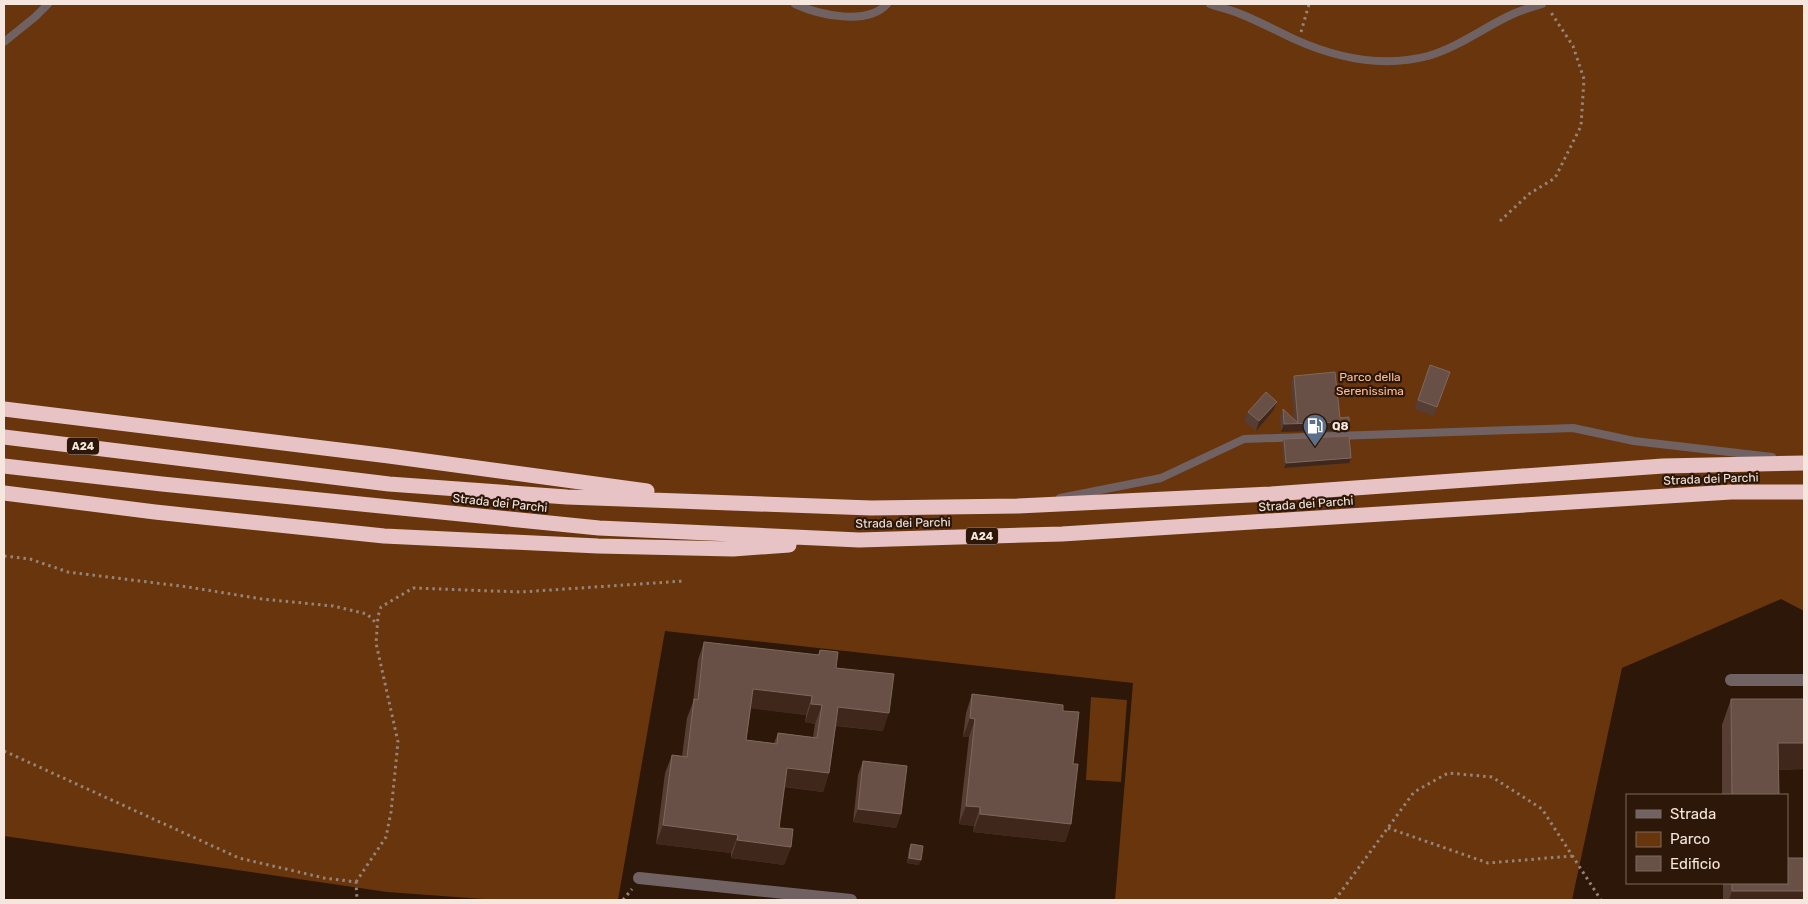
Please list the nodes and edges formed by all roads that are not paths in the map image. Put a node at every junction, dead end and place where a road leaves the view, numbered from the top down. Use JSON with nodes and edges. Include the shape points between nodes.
{"nodes":[{"id":1,"x":48,"y":4,"type":"edge"},
{"id":2,"x":794,"y":4,"type":"edge"},
{"id":3,"x":887,"y":4,"type":"edge"},
{"id":4,"x":1210,"y":4,"type":"edge"},
{"id":5,"x":1542,"y":4,"type":"edge"},
{"id":6,"x":4,"y":42,"type":"edge"},
{"id":7,"x":4,"y":408,"type":"edge"},
{"id":8,"x":4,"y":437,"type":"edge"},
{"id":9,"x":1804,"y":462,"type":"edge"},
{"id":10,"x":4,"y":466,"type":"edge"},
{"id":11,"x":1804,"y":492,"type":"edge"},
{"id":12,"x":4,"y":493,"type":"edge"},
{"id":13,"x":730,"y":503,"type":"junction"},
{"id":14,"x":1018,"y":506,"type":"junction"},
{"id":15,"x":859,"y":540,"type":"junction"},
{"id":16,"x":1731,"y":680,"type":"dead end"},
{"id":17,"x":1804,"y":680,"type":"edge"},
{"id":18,"x":640,"y":878,"type":"dead end"},
{"id":19,"x":851,"y":900,"type":"edge"}],
"edges":[{"from":1,"to":6,"type":"lane"},
{"from":2,"to":3,"type":"lane","via":[[835,16],[861,17],[882,10]]},
{"from":4,"to":5,"type":"lane","via":[[1243,15],[1299,41],[1351,58],[1374,61],[1428,56],[1457,46],[1512,15]]},
{"from":7,"to":13,"type":"highway"},
{"from":8,"to":13,"type":"highway","name":"Strada dei Parchi","number":"A24","via":[[389,484],[567,497]]},
{"from":9,"to":14,"type":"highway","name":"Strada dei Parchi","number":"A24","via":[[1663,466],[1271,494]]},
{"from":9,"to":14,"type":"lane","via":[[1634,441],[1573,428],[1244,439],[1161,478]]},
{"from":10,"to":15,"type":"highway","name":"Strada dei Parchi","number":"A24","via":[[599,528]]},
{"from":11,"to":15,"type":"highway","name":"Strada dei Parchi","number":"A24","via":[[1731,492],[1062,534]]},
{"from":12,"to":15,"type":"highway","via":[[384,536],[733,549]]},
{"from":13,"to":14,"type":"highway","name":"Strada dei Parchi","number":"A24","via":[[871,508]]},
{"from":16,"to":17,"type":"street"},
{"from":18,"to":19,"type":"street"}]}
